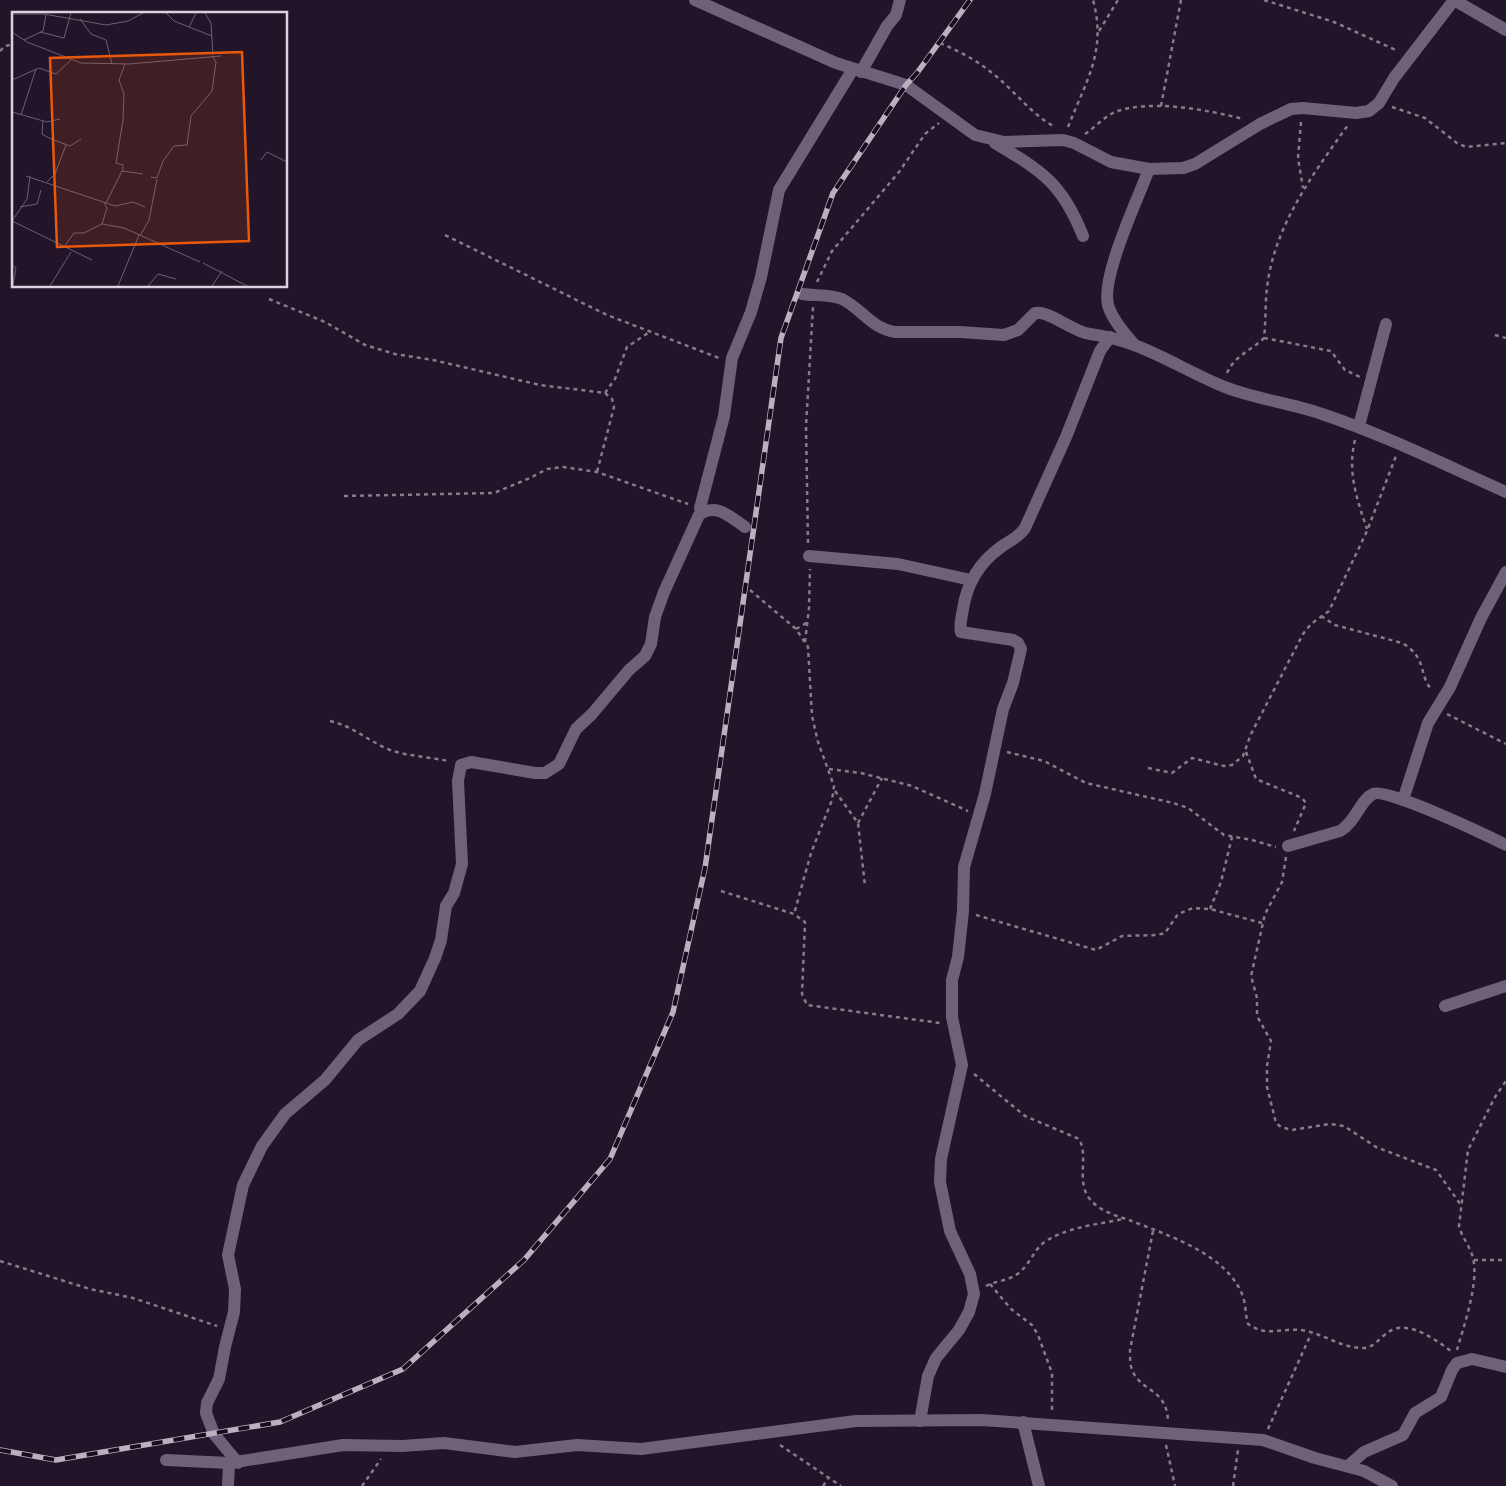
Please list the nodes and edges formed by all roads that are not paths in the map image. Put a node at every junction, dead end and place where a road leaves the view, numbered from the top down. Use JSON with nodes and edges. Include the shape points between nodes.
{"nodes":[{"id":1,"x":695,"y":0,"type":"edge"},
{"id":2,"x":900,"y":0,"type":"edge"},
{"id":3,"x":1506,"y":30,"type":"edge"},
{"id":4,"x":857,"y":71,"type":"junction"},
{"id":5,"x":991,"y":140,"type":"junction"},
{"id":6,"x":1149,"y":168,"type":"junction"},
{"id":7,"x":1083,"y":236,"type":"dead end"},
{"id":8,"x":807,"y":295,"type":"road end"},
{"id":9,"x":1386,"y":324,"type":"dead end"},
{"id":10,"x":1110,"y":337,"type":"junction"},
{"id":11,"x":1134,"y":344,"type":"junction"},
{"id":12,"x":1359,"y":426,"type":"junction"},
{"id":13,"x":1506,"y":492,"type":"edge"},
{"id":14,"x":700,"y":508,"type":"road end"},
{"id":15,"x":745,"y":527,"type":"dead end"},
{"id":16,"x":809,"y":556,"type":"road end"},
{"id":17,"x":1506,"y":572,"type":"edge"},
{"id":18,"x":971,"y":580,"type":"junction"},
{"id":19,"x":1403,"y":800,"type":"junction"},
{"id":20,"x":1506,"y":845,"type":"edge"},
{"id":21,"x":1287,"y":848,"type":"road end"},
{"id":22,"x":1506,"y":986,"type":"edge"},
{"id":23,"x":1445,"y":1006,"type":"dead end"},
{"id":24,"x":1506,"y":1367,"type":"edge"},
{"id":25,"x":920,"y":1421,"type":"junction"},
{"id":26,"x":1023,"y":1422,"type":"junction"},
{"id":27,"x":166,"y":1460,"type":"dead end"},
{"id":28,"x":233,"y":1463,"type":"junction"},
{"id":29,"x":1348,"y":1466,"type":"junction"},
{"id":30,"x":228,"y":1486,"type":"edge"},
{"id":31,"x":1039,"y":1486,"type":"edge"},
{"id":32,"x":1392,"y":1486,"type":"edge"}],
"edges":[{"from":1,"to":4,"type":"street"},
{"from":2,"to":4,"type":"street","via":[[896,15]]},
{"from":3,"to":6,"type":"street","via":[[1454,0],[1370,111],[1356,114],[1291,109],[1195,164],[1183,168]]},
{"from":4,"to":5,"type":"street","via":[[906,84],[949,118],[975,135]]},
{"from":4,"to":14,"type":"street","via":[[778,190],[761,277],[731,362],[726,409]]},
{"from":5,"to":6,"type":"street","via":[[1068,139],[1112,162]]},
{"from":5,"to":7,"type":"street","via":[[1051,182],[1072,208]]},
{"from":6,"to":11,"type":"street","via":[[1106,293],[1116,322]]},
{"from":8,"to":10,"type":"street","via":[[841,299],[868,321],[887,331],[1004,335],[1018,330],[1038,312],[1081,332]]},
{"from":9,"to":12,"type":"street"},
{"from":10,"to":11,"type":"street"},
{"from":10,"to":18,"type":"street","via":[[1100,350],[1025,528],[1018,538],[992,553]]},
{"from":11,"to":12,"type":"street","via":[[1220,385]]},
{"from":12,"to":13,"type":"street"},
{"from":15,"to":28,"type":"street","via":[[718,510],[706,510],[699,515],[664,592],[648,651],[576,729],[559,764],[545,773],[535,774],[472,762],[461,765],[458,781],[462,864],[454,893],[446,906],[441,940],[420,991],[408,1006],[358,1040],[325,1080],[286,1114],[262,1146],[243,1185],[228,1255],[235,1302],[219,1379],[207,1403],[206,1413],[214,1434]]},
{"from":16,"to":18,"type":"street","via":[[898,564]]},
{"from":17,"to":19,"type":"street","via":[[1421,741]]},
{"from":18,"to":25,"type":"street","via":[[964,598],[962,632],[1013,640],[1021,646],[964,867],[963,912],[952,980],[954,1025],[962,1064],[941,1159],[940,1182],[950,1231],[970,1274],[974,1294],[959,1330],[936,1358],[928,1376]]},
{"from":19,"to":20,"type":"street"},
{"from":19,"to":21,"type":"street","via":[[1374,793],[1348,826]]},
{"from":22,"to":23,"type":"street"},
{"from":24,"to":29,"type":"street","via":[[1472,1359],[1458,1363],[1441,1397],[1415,1413],[1403,1435],[1364,1452]]},
{"from":25,"to":26,"type":"street"},
{"from":25,"to":28,"type":"street","via":[[856,1421],[641,1449],[578,1445],[515,1452],[444,1443],[343,1446]]},
{"from":26,"to":29,"type":"street","via":[[1263,1440]]},
{"from":26,"to":31,"type":"street"},
{"from":27,"to":28,"type":"street"},
{"from":28,"to":30,"type":"street"},
{"from":29,"to":32,"type":"street"}]}
